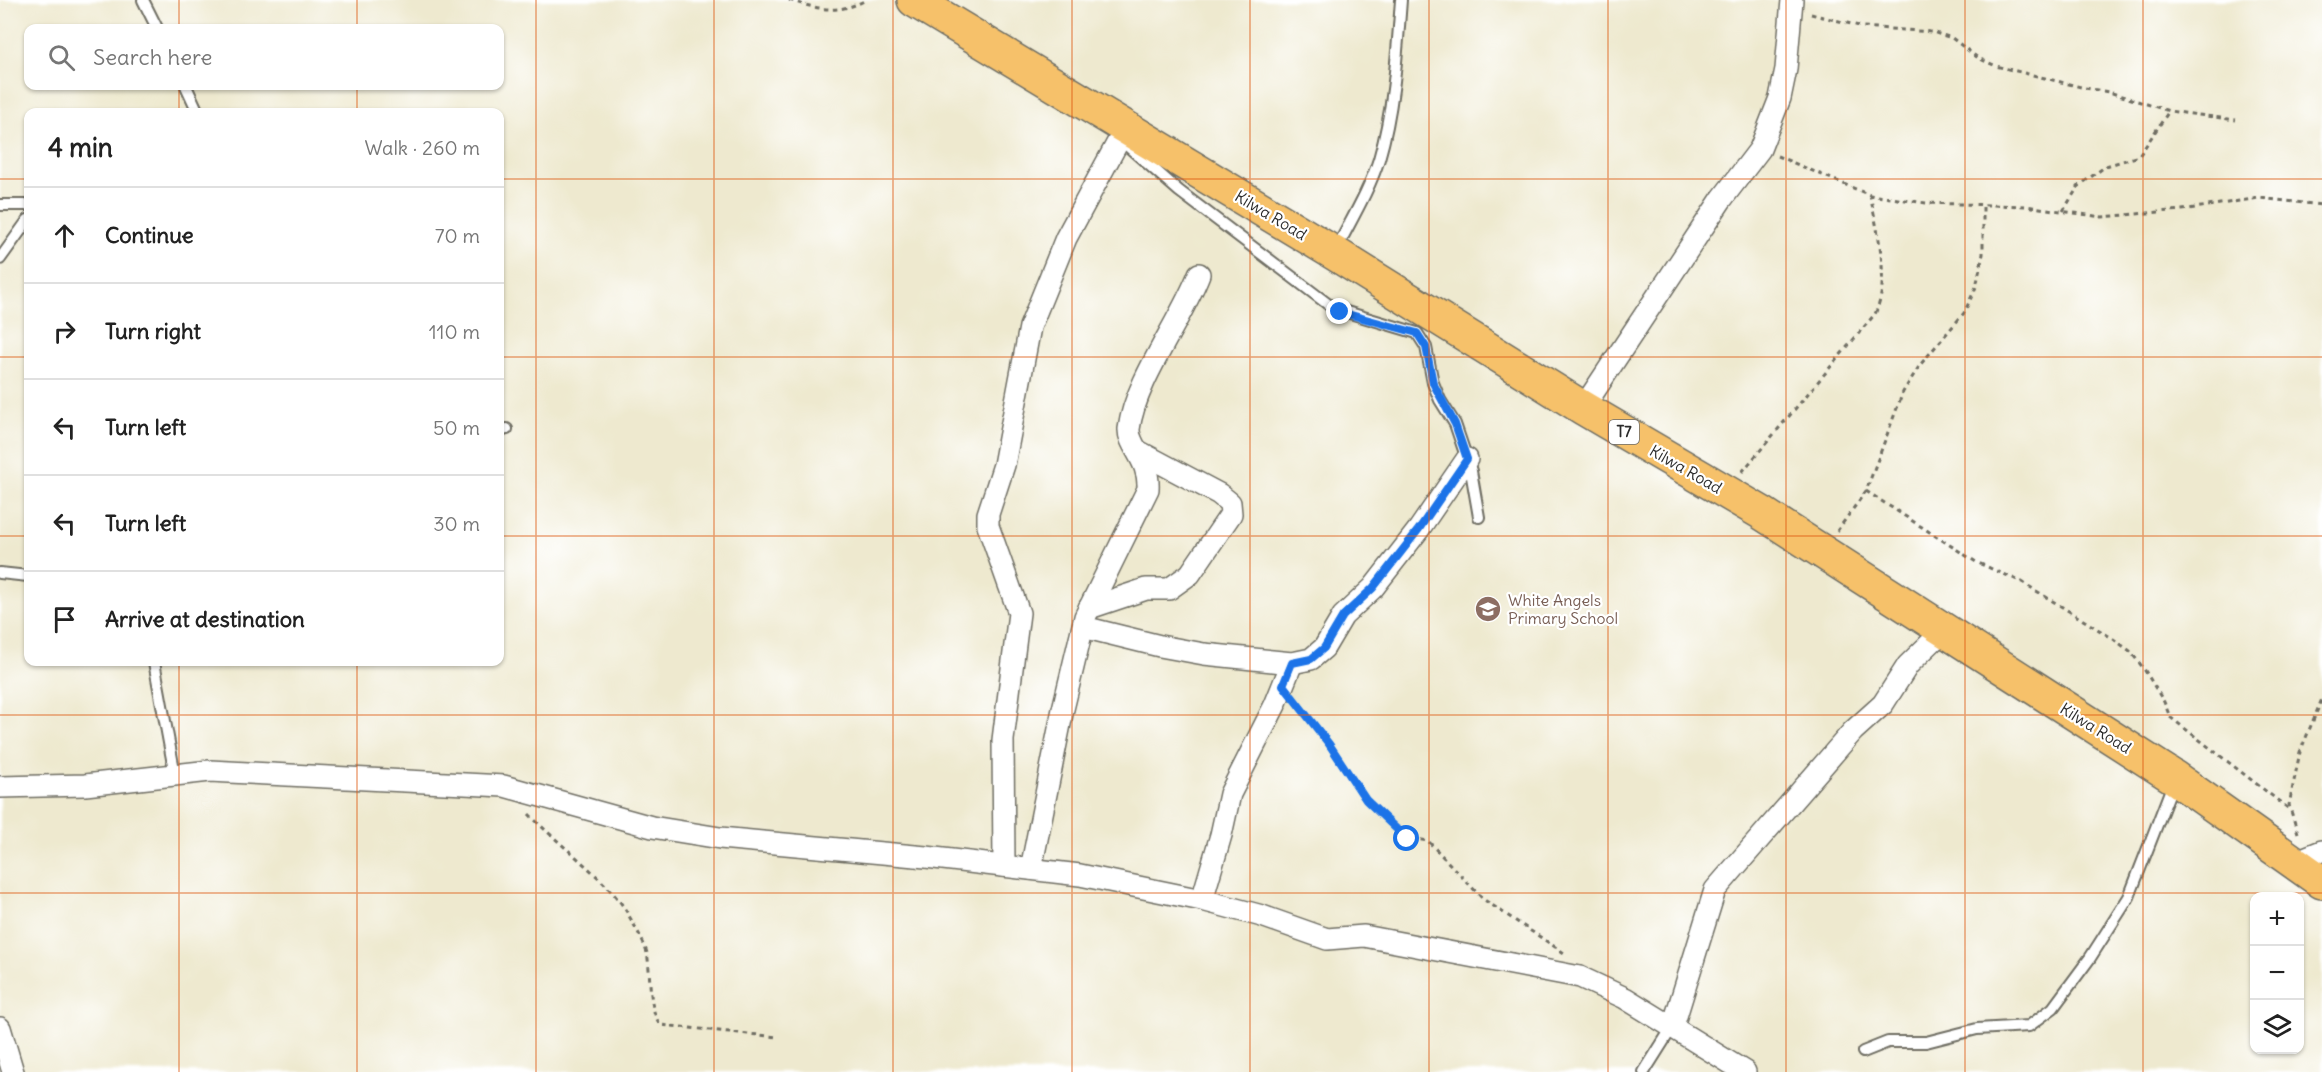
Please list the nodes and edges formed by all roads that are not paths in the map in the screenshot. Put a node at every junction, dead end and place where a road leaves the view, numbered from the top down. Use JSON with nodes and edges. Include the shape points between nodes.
{"nodes":[{"id":1,"x":143,"y":0,"type":"edge"},
{"id":2,"x":914,"y":0,"type":"edge"},
{"id":3,"x":1401,"y":0,"type":"edge"},
{"id":4,"x":1792,"y":4,"type":"edge"},
{"id":5,"x":155,"y":24,"type":"edge"},
{"id":6,"x":188,"y":90,"type":"edge"},
{"id":7,"x":196,"y":108,"type":"edge"},
{"id":8,"x":1122,"y":133,"type":"junction"},
{"id":9,"x":0,"y":205,"type":"edge"},
{"id":10,"x":24,"y":205,"type":"edge"},
{"id":11,"x":24,"y":225,"type":"edge"},
{"id":12,"x":1334,"y":253,"type":"junction"},
{"id":13,"x":0,"y":259,"type":"edge"},
{"id":14,"x":1199,"y":274,"type":"dead end"},
{"id":15,"x":1583,"y":408,"type":"junction"},
{"id":16,"x":1138,"y":451,"type":"junction"},
{"id":17,"x":1467,"y":459,"type":"junction"},
{"id":18,"x":1479,"y":517,"type":"dead end"},
{"id":19,"x":0,"y":573,"type":"edge"},
{"id":20,"x":24,"y":577,"type":"edge"},
{"id":21,"x":1086,"y":618,"type":"junction"},
{"id":22,"x":1943,"y":631,"type":"junction"},
{"id":23,"x":1292,"y":663,"type":"junction"},
{"id":24,"x":155,"y":666,"type":"edge"},
{"id":25,"x":175,"y":775,"type":"junction"},
{"id":26,"x":2175,"y":778,"type":"junction"},
{"id":27,"x":0,"y":787,"type":"edge"},
{"id":28,"x":2313,"y":864,"type":"edge"},
{"id":29,"x":1004,"y":866,"type":"junction"},
{"id":30,"x":1031,"y":869,"type":"junction"},
{"id":31,"x":1202,"y":900,"type":"junction"},
{"id":32,"x":1673,"y":1026,"type":"junction"},
{"id":33,"x":0,"y":1028,"type":"edge"},
{"id":34,"x":1863,"y":1052,"type":"dead end"},
{"id":35,"x":13,"y":1072,"type":"edge"},
{"id":36,"x":1644,"y":1072,"type":"edge"},
{"id":37,"x":1745,"y":1072,"type":"edge"}],
"edges":[{"from":1,"to":5,"type":"lane"},
{"from":2,"to":8,"type":"highway","name":"Kilwa Road","number":"T7"},
{"from":3,"to":12,"type":"lane","via":[[1397,57],[1379,160]]},
{"from":4,"to":15,"type":"street","via":[[1780,98],[1760,148]]},
{"from":6,"to":7,"type":"lane"},
{"from":8,"to":12,"type":"highway","name":"Kilwa Road","number":"T7"},
{"from":8,"to":17,"type":"lane","via":[[1179,191],[1333,308],[1417,333],[1426,347],[1433,383],[1455,424]]},
{"from":8,"to":29,"type":"street","via":[[1066,238],[1030,327],[1004,465],[988,514],[988,526],[1019,613],[1003,740]]},
{"from":9,"to":10,"type":"lane"},
{"from":11,"to":13,"type":"lane"},
{"from":12,"to":15,"type":"highway","name":"Kilwa Road","number":"T7"},
{"from":14,"to":16,"type":"street","via":[[1138,402],[1129,431]]},
{"from":15,"to":22,"type":"highway","name":"Kilwa Road","number":"T7","via":[[1725,491]]},
{"from":16,"to":21,"type":"street","via":[[1147,469],[1148,489]]},
{"from":16,"to":21,"type":"street","via":[[1219,494],[1230,503],[1231,514],[1194,569],[1169,589],[1146,589]]},
{"from":17,"to":18,"type":"lane"},
{"from":17,"to":23,"type":"street","via":[[1373,588],[1343,616],[1324,648],[1311,659]]},
{"from":19,"to":20,"type":"lane"},
{"from":21,"to":23,"type":"street","via":[[1171,648]]},
{"from":21,"to":30,"type":"street"},
{"from":22,"to":26,"type":"highway","name":"Kilwa Road","number":"T7"},
{"from":22,"to":32,"type":"street","via":[[1908,665],[1883,704],[1852,731],[1714,890]]},
{"from":23,"to":31,"type":"street","via":[[1230,794]]},
{"from":24,"to":25,"type":"lane"},
{"from":25,"to":27,"type":"street","via":[[85,786]]},
{"from":25,"to":29,"type":"street","via":[[210,771],[504,786],[652,827],[720,838]]},
{"from":26,"to":28,"type":"highway","name":"Kilwa Road","number":"T7"},
{"from":26,"to":34,"type":"lane","via":[[2129,897],[2053,1008],[2029,1026],[1977,1029],[1926,1042],[1888,1042]]},
{"from":29,"to":30,"type":"street"},
{"from":30,"to":31,"type":"street","via":[[1080,874]]},
{"from":31,"to":32,"type":"street","via":[[1327,939],[1364,936],[1580,977]]},
{"from":32,"to":36,"type":"lane"},
{"from":32,"to":37,"type":"street"},
{"from":33,"to":35,"type":"street"}]}
